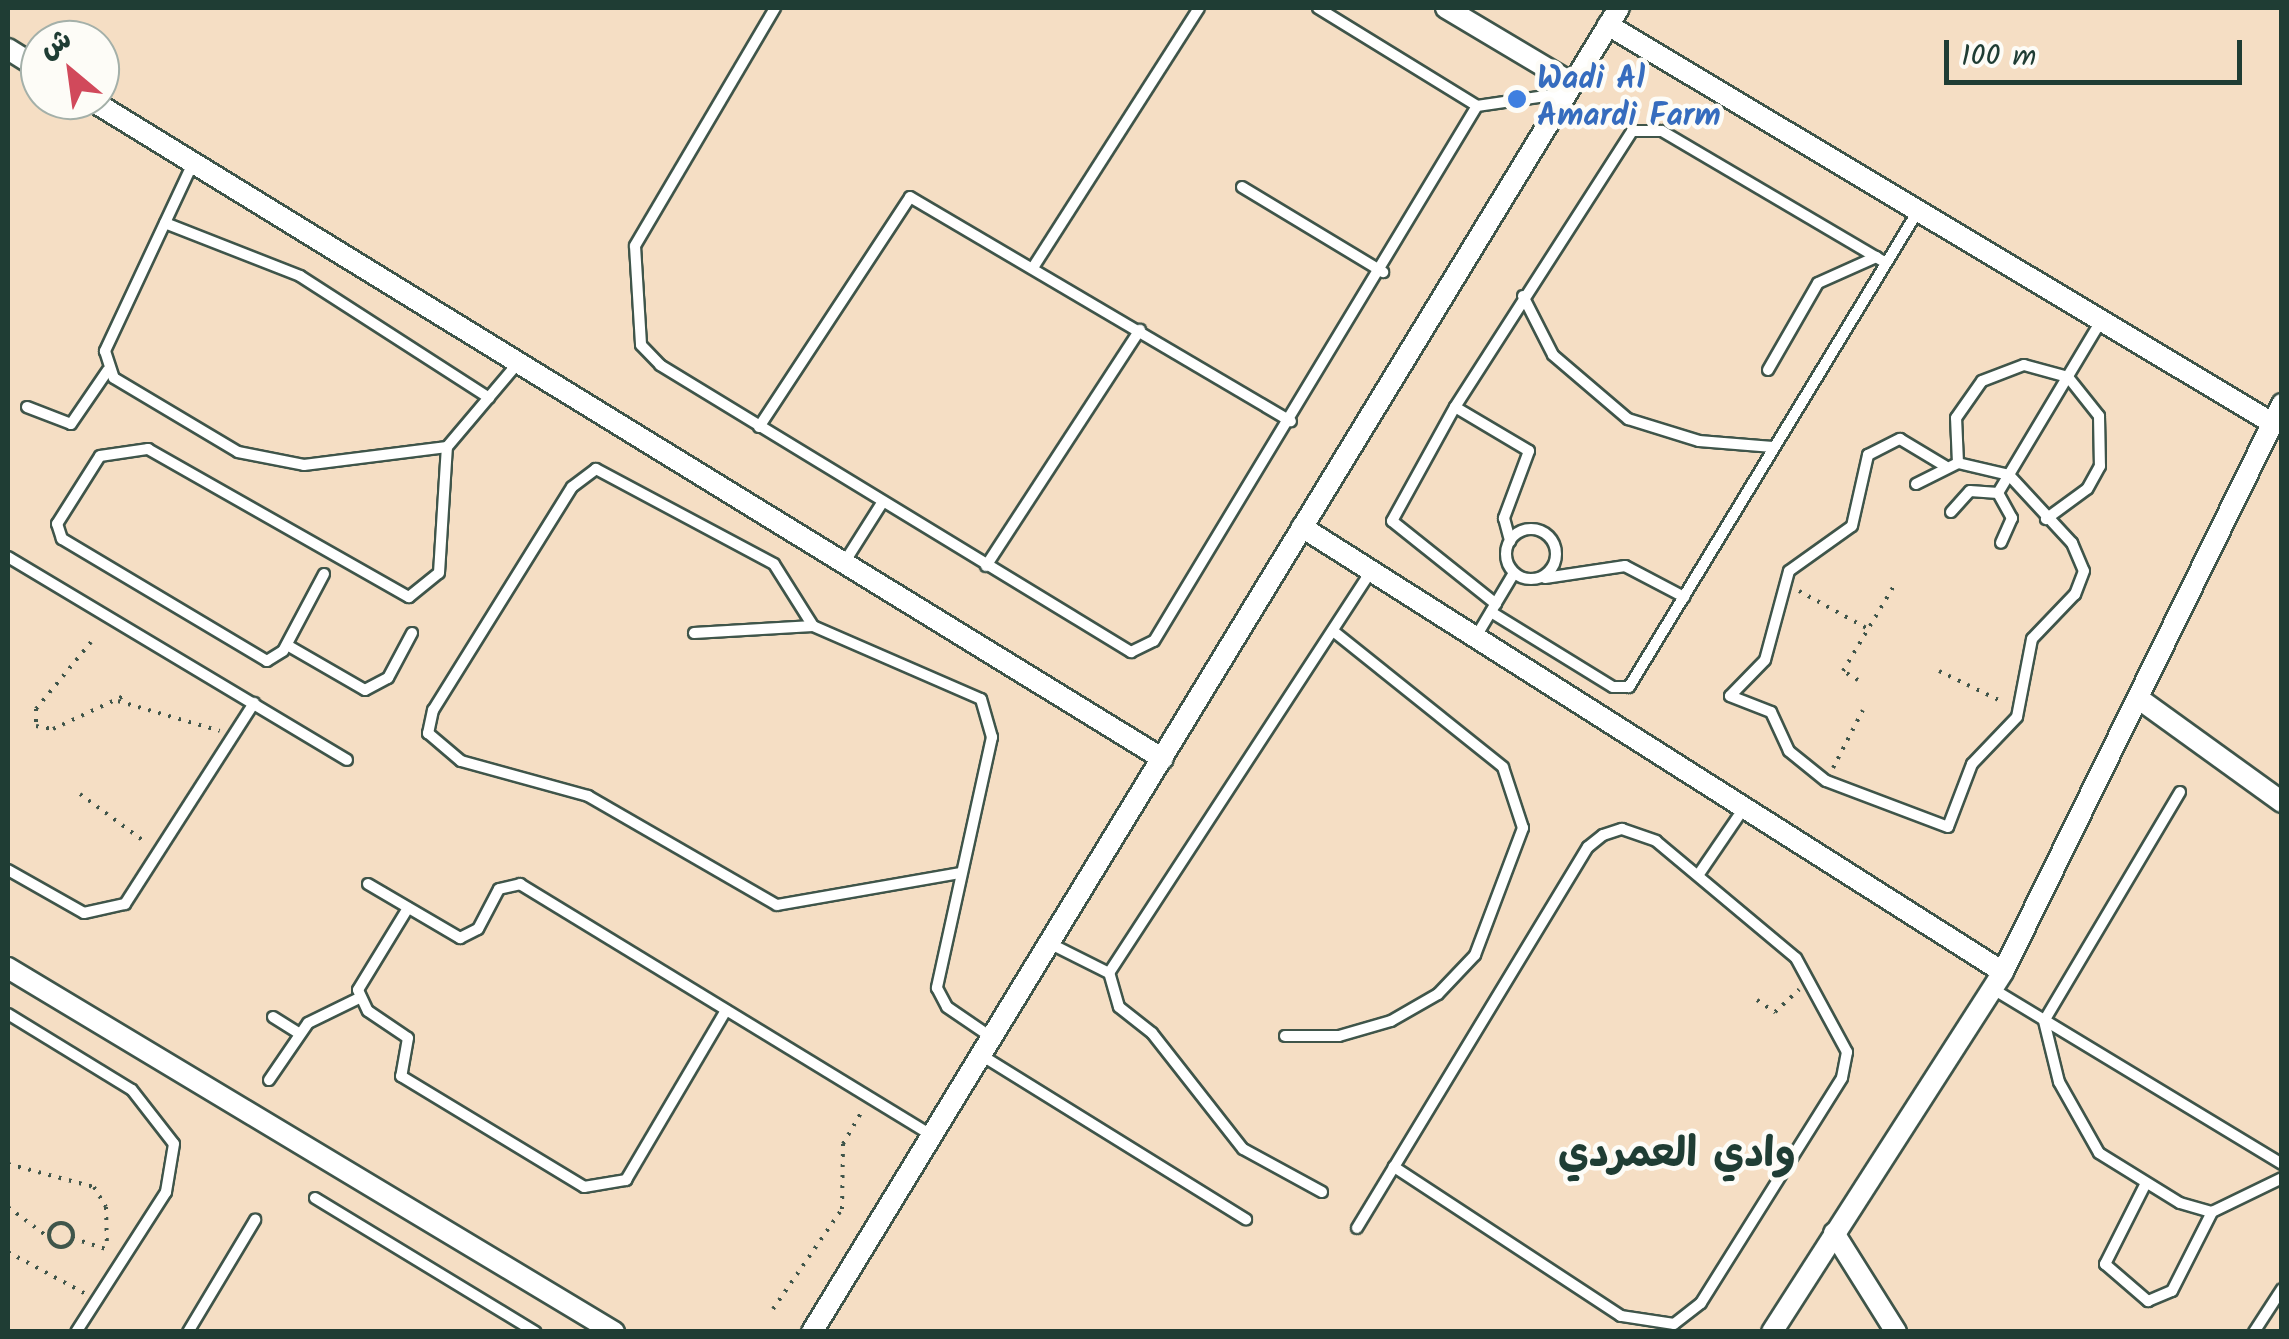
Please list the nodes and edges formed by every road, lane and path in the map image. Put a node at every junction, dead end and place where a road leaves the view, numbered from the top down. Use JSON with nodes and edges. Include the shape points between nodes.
{"nodes":[{"id":1,"x":774,"y":8,"type":"edge"},
{"id":2,"x":1199,"y":8,"type":"edge"},
{"id":3,"x":1318,"y":8,"type":"edge"},
{"id":4,"x":1446,"y":8,"type":"edge"},
{"id":5,"x":1614,"y":16,"type":"edge"},
{"id":6,"x":1569,"y":88,"type":"junction"},
{"id":7,"x":1477,"y":106,"type":"junction"},
{"id":8,"x":120,"y":118,"type":"edge"},
{"id":9,"x":193,"y":162,"type":"junction"},
{"id":10,"x":1242,"y":187,"type":"dead end"},
{"id":11,"x":1918,"y":212,"type":"junction"},
{"id":12,"x":165,"y":223,"type":"junction"},
{"id":13,"x":1881,"y":260,"type":"junction"},
{"id":14,"x":1034,"y":266,"type":"junction"},
{"id":15,"x":1382,"y":272,"type":"junction"},
{"id":16,"x":1522,"y":296,"type":"junction"},
{"id":17,"x":2102,"y":320,"type":"junction"},
{"id":18,"x":1140,"y":330,"type":"junction"},
{"id":19,"x":518,"y":363,"type":"junction"},
{"id":20,"x":108,"y":370,"type":"junction"},
{"id":21,"x":1768,"y":370,"type":"dead end"},
{"id":22,"x":2068,"y":377,"type":"junction"},
{"id":23,"x":489,"y":398,"type":"junction"},
{"id":24,"x":27,"y":407,"type":"dead end"},
{"id":25,"x":1456,"y":407,"type":"junction"},
{"id":26,"x":2277,"y":418,"type":"edge"},
{"id":27,"x":1291,"y":421,"type":"junction"},
{"id":28,"x":759,"y":427,"type":"junction"},
{"id":29,"x":447,"y":447,"type":"junction"},
{"id":30,"x":1774,"y":448,"type":"junction"},
{"id":31,"x":1958,"y":463,"type":"junction"},
{"id":32,"x":1945,"y":466,"type":"junction"},
{"id":33,"x":2009,"y":474,"type":"junction"},
{"id":34,"x":1916,"y":484,"type":"dead end"},
{"id":35,"x":1998,"y":494,"type":"junction"},
{"id":36,"x":882,"y":503,"type":"junction"},
{"id":37,"x":1951,"y":512,"type":"dead end"},
{"id":38,"x":2046,"y":518,"type":"junction"},
{"id":39,"x":1302,"y":527,"type":"junction"},
{"id":40,"x":1510,"y":541,"type":"junction"},
{"id":41,"x":2001,"y":544,"type":"dead end"},
{"id":42,"x":8,"y":557,"type":"edge"},
{"id":43,"x":844,"y":563,"type":"junction"},
{"id":44,"x":986,"y":566,"type":"junction"},
{"id":45,"x":1372,"y":570,"type":"junction"},
{"id":46,"x":1514,"y":573,"type":"junction"},
{"id":47,"x":324,"y":574,"type":"dead end"},
{"id":48,"x":1539,"y":578,"type":"junction"},
{"id":49,"x":1895,"y":584,"type":"dead end"},
{"id":50,"x":1810,"y":592,"type":"dead end"},
{"id":51,"x":1684,"y":597,"type":"junction"},
{"id":52,"x":1493,"y":608,"type":"junction"},
{"id":53,"x":813,"y":626,"type":"junction"},
{"id":54,"x":1868,"y":628,"type":"junction"},
{"id":55,"x":1333,"y":632,"type":"junction"},
{"id":56,"x":412,"y":633,"type":"dead end"},
{"id":57,"x":694,"y":633,"type":"dead end"},
{"id":58,"x":1477,"y":634,"type":"junction"},
{"id":59,"x":91,"y":642,"type":"dead end"},
{"id":60,"x":287,"y":646,"type":"junction"},
{"id":61,"x":1939,"y":670,"type":"dead end"},
{"id":62,"x":1858,"y":680,"type":"dead end"},
{"id":63,"x":128,"y":694,"type":"dead end"},
{"id":64,"x":117,"y":700,"type":"junction"},
{"id":65,"x":1998,"y":702,"type":"dead end"},
{"id":66,"x":2142,"y":702,"type":"junction"},
{"id":67,"x":254,"y":703,"type":"junction"},
{"id":68,"x":1863,"y":710,"type":"dead end"},
{"id":69,"x":234,"y":735,"type":"junction"},
{"id":70,"x":1163,"y":759,"type":"junction"},
{"id":71,"x":346,"y":760,"type":"dead end"},
{"id":72,"x":1826,"y":781,"type":"junction"},
{"id":73,"x":2180,"y":792,"type":"dead end"},
{"id":74,"x":80,"y":794,"type":"dead end"},
{"id":75,"x":2282,"y":802,"type":"edge"},
{"id":76,"x":1745,"y":807,"type":"junction"},
{"id":77,"x":161,"y":853,"type":"junction"},
{"id":78,"x":8,"y":870,"type":"edge"},
{"id":79,"x":960,"y":873,"type":"junction"},
{"id":80,"x":1699,"y":874,"type":"junction"},
{"id":81,"x":368,"y":884,"type":"dead end"},
{"id":82,"x":408,"y":908,"type":"junction"},
{"id":83,"x":1050,"y":943,"type":"junction"},
{"id":84,"x":8,"y":968,"type":"edge"},
{"id":85,"x":1109,"y":973,"type":"junction"},
{"id":86,"x":1998,"y":981,"type":"junction"},
{"id":87,"x":1817,"y":982,"type":"junction"},
{"id":88,"x":359,"y":998,"type":"junction"},
{"id":89,"x":1757,"y":1000,"type":"dead end"},
{"id":90,"x":726,"y":1010,"type":"junction"},
{"id":91,"x":8,"y":1014,"type":"edge"},
{"id":92,"x":273,"y":1016,"type":"dead end"},
{"id":93,"x":2044,"y":1021,"type":"junction"},
{"id":94,"x":299,"y":1033,"type":"junction"},
{"id":95,"x":1285,"y":1036,"type":"dead end"},
{"id":96,"x":985,"y":1046,"type":"junction"},
{"id":97,"x":269,"y":1080,"type":"dead end"},
{"id":98,"x":871,"y":1097,"type":"junction"},
{"id":99,"x":932,"y":1135,"type":"junction"},
{"id":100,"x":8,"y":1164,"type":"edge"},
{"id":101,"x":2282,"y":1164,"type":"edge"},
{"id":102,"x":1394,"y":1167,"type":"junction"},
{"id":103,"x":2282,"y":1178,"type":"edge"},
{"id":104,"x":2146,"y":1183,"type":"junction"},
{"id":105,"x":1322,"y":1192,"type":"dead end"},
{"id":106,"x":315,"y":1198,"type":"dead end"},
{"id":107,"x":8,"y":1206,"type":"edge"},
{"id":108,"x":2212,"y":1212,"type":"junction"},
{"id":109,"x":1246,"y":1219,"type":"dead end"},
{"id":110,"x":255,"y":1220,"type":"dead end"},
{"id":111,"x":1357,"y":1228,"type":"dead end"},
{"id":112,"x":1834,"y":1233,"type":"junction"},
{"id":113,"x":48,"y":1237,"type":"junction"},
{"id":114,"x":72,"y":1238,"type":"junction"},
{"id":115,"x":107,"y":1249,"type":"junction"},
{"id":116,"x":125,"y":1255,"type":"junction"},
{"id":117,"x":9,"y":1256,"type":"edge"},
{"id":118,"x":2282,"y":1289,"type":"edge"},
{"id":119,"x":97,"y":1296,"type":"junction"},
{"id":120,"x":774,"y":1309,"type":"dead end"},
{"id":121,"x":76,"y":1332,"type":"edge"},
{"id":122,"x":188,"y":1332,"type":"edge"},
{"id":123,"x":535,"y":1332,"type":"edge"},
{"id":124,"x":614,"y":1332,"type":"edge"},
{"id":125,"x":812,"y":1332,"type":"edge"},
{"id":126,"x":1772,"y":1332,"type":"edge"},
{"id":127,"x":1896,"y":1332,"type":"edge"},
{"id":128,"x":2254,"y":1332,"type":"edge"}],
"edges":[{"from":1,"to":28,"type":"lane","via":[[631,262],[649,356]]},
{"from":2,"to":14,"type":"lane"},
{"from":3,"to":7,"type":"lane"},
{"from":4,"to":6,"type":"street"},
{"from":5,"to":6,"type":"street"},
{"from":5,"to":11,"type":"street"},
{"from":6,"to":7,"type":"lane"},
{"from":6,"to":39,"type":"street"},
{"from":7,"to":15,"type":"lane"},
{"from":8,"to":9,"type":"street"},
{"from":9,"to":12,"type":"lane"},
{"from":9,"to":19,"type":"street"},
{"from":10,"to":15,"type":"lane"},
{"from":11,"to":13,"type":"lane"},
{"from":11,"to":17,"type":"street"},
{"from":12,"to":20,"type":"lane","via":[[105,351]]},
{"from":12,"to":23,"type":"lane","via":[[300,276]]},
{"from":13,"to":16,"type":"lane","via":[[1647,128],[1619,139]]},
{"from":13,"to":21,"type":"lane","via":[[1818,284]]},
{"from":13,"to":30,"type":"lane"},
{"from":14,"to":18,"type":"lane"},
{"from":14,"to":28,"type":"lane","via":[[920,197],[902,202]]},
{"from":15,"to":27,"type":"lane"},
{"from":16,"to":25,"type":"lane"},
{"from":16,"to":30,"type":"lane","via":[[1564,367],[1628,419],[1699,441]]},
{"from":17,"to":22,"type":"lane"},
{"from":17,"to":26,"type":"street"},
{"from":18,"to":27,"type":"lane"},
{"from":18,"to":44,"type":"lane"},
{"from":19,"to":23,"type":"lane"},
{"from":19,"to":43,"type":"street"},
{"from":20,"to":24,"type":"lane","via":[[71,424]]},
{"from":20,"to":29,"type":"lane","via":[[259,462],[340,464]]},
{"from":22,"to":31,"type":"lane","via":[[2024,365],[1982,381],[1956,418]]},
{"from":22,"to":33,"type":"lane"},
{"from":22,"to":38,"type":"lane","via":[[2099,416],[2102,454],[2088,490]]},
{"from":23,"to":29,"type":"lane"},
{"from":25,"to":40,"type":"lane","via":[[1529,450],[1507,506]]},
{"from":25,"to":52,"type":"lane","via":[[1392,521]]},
{"from":26,"to":66,"type":"street"},
{"from":27,"to":44,"type":"lane","via":[[1148,648],[1122,648]]},
{"from":28,"to":36,"type":"lane"},
{"from":29,"to":60,"type":"lane","via":[[439,574],[409,597],[148,448],[114,448],[88,468],[57,524],[62,539],[257,659],[277,658]]},
{"from":30,"to":51,"type":"lane"},
{"from":31,"to":32,"type":"lane"},
{"from":31,"to":33,"type":"lane"},
{"from":32,"to":34,"type":"lane"},
{"from":32,"to":72,"type":"lane","via":[[1900,439],[1868,455],[1852,526],[1789,571],[1764,660],[1730,696],[1770,712],[1789,751]]},
{"from":33,"to":35,"type":"lane"},
{"from":33,"to":38,"type":"lane"},
{"from":35,"to":37,"type":"lane","via":[[1970,491]]},
{"from":35,"to":41,"type":"lane","via":[[2012,518]]},
{"from":36,"to":43,"type":"lane"},
{"from":36,"to":44,"type":"lane"},
{"from":38,"to":72,"type":"lane","via":[[2076,551],[2082,584],[2032,639],[2016,717],[1972,764],[1956,822],[1944,827]]},
{"from":39,"to":45,"type":"street"},
{"from":39,"to":70,"type":"street"},
{"from":40,"to":46,"type":"lane"},
{"from":40,"to":48,"type":"lane","via":[[1532,529],[1554,542],[1553,568]]},
{"from":42,"to":67,"type":"lane"},
{"from":43,"to":70,"type":"street"},
{"from":45,"to":55,"type":"lane"},
{"from":45,"to":58,"type":"street"},
{"from":46,"to":48,"type":"lane"},
{"from":46,"to":52,"type":"lane"},
{"from":47,"to":60,"type":"lane"},
{"from":48,"to":51,"type":"lane","via":[[1625,566]]},
{"from":49,"to":54,"type":"path"},
{"from":50,"to":54,"type":"path"},
{"from":51,"to":52,"type":"lane","via":[[1624,689]]},
{"from":52,"to":58,"type":"lane"},
{"from":53,"to":57,"type":"lane"},
{"from":53,"to":79,"type":"lane","via":[[874,645],[989,710],[992,738]]},
{"from":53,"to":79,"type":"lane","via":[[792,581],[764,557],[617,474],[586,472],[452,677],[428,733],[461,762],[588,796],[777,905]]},
{"from":54,"to":62,"type":"path","via":[[1843,672]]},
{"from":55,"to":85,"type":"lane"},
{"from":55,"to":95,"type":"lane","via":[[1503,767],[1523,828],[1475,955],[1438,994],[1391,1022],[1339,1036]]},
{"from":56,"to":60,"type":"lane","via":[[388,678],[365,690]]},
{"from":58,"to":76,"type":"street"},
{"from":59,"to":64,"type":"path","via":[[34,720],[47,731]]},
{"from":61,"to":65,"type":"path"},
{"from":63,"to":64,"type":"path"},
{"from":64,"to":69,"type":"path"},
{"from":66,"to":75,"type":"street"},
{"from":66,"to":86,"type":"street"},
{"from":67,"to":69,"type":"lane"},
{"from":67,"to":71,"type":"lane"},
{"from":68,"to":72,"type":"path"},
{"from":69,"to":77,"type":"lane"},
{"from":70,"to":83,"type":"street"},
{"from":73,"to":93,"type":"lane"},
{"from":74,"to":77,"type":"path"},
{"from":76,"to":80,"type":"lane"},
{"from":76,"to":86,"type":"street"},
{"from":77,"to":78,"type":"lane","via":[[126,904],[99,914]]},
{"from":79,"to":96,"type":"lane","via":[[955,935],[937,988]]},
{"from":80,"to":87,"type":"lane"},
{"from":80,"to":102,"type":"lane","via":[[1642,833],[1603,834],[1588,847]]},
{"from":81,"to":82,"type":"lane"},
{"from":82,"to":88,"type":"lane","via":[[360,982]]},
{"from":82,"to":90,"type":"lane","via":[[467,938],[499,889],[520,884]]},
{"from":83,"to":85,"type":"lane"},
{"from":83,"to":96,"type":"street"},
{"from":84,"to":124,"type":"street"},
{"from":85,"to":105,"type":"lane","via":[[1119,1007],[1152,1034],[1243,1149]]},
{"from":86,"to":93,"type":"lane"},
{"from":86,"to":112,"type":"street"},
{"from":87,"to":89,"type":"path","via":[[1775,1012]]},
{"from":87,"to":102,"type":"lane","via":[[1847,1052],[1842,1078],[1701,1303],[1674,1324],[1621,1316]]},
{"from":88,"to":90,"type":"lane","via":[[408,1038],[405,1082],[595,1190],[626,1180]]},
{"from":88,"to":94,"type":"lane"},
{"from":90,"to":98,"type":"lane"},
{"from":91,"to":116,"type":"lane","via":[[132,1090],[168,1129],[173,1177]]},
{"from":92,"to":94,"type":"lane"},
{"from":93,"to":101,"type":"lane"},
{"from":93,"to":104,"type":"lane","via":[[2074,1120],[2099,1153]]},
{"from":94,"to":97,"type":"lane"},
{"from":96,"to":99,"type":"street"},
{"from":96,"to":109,"type":"lane"},
{"from":98,"to":99,"type":"lane"},
{"from":98,"to":120,"type":"path","via":[[842,1144],[842,1209]]},
{"from":99,"to":125,"type":"street"},
{"from":100,"to":115,"type":"path","via":[[94,1187],[106,1207]]},
{"from":102,"to":111,"type":"lane"},
{"from":103,"to":108,"type":"lane"},
{"from":104,"to":108,"type":"lane"},
{"from":104,"to":108,"type":"lane","via":[[2105,1264],[2148,1302],[2172,1290]]},
{"from":106,"to":123,"type":"lane"},
{"from":107,"to":113,"type":"path"},
{"from":110,"to":122,"type":"lane"},
{"from":112,"to":126,"type":"street"},
{"from":112,"to":127,"type":"street"},
{"from":113,"to":114,"type":"path","via":[[60,1247]]},
{"from":113,"to":114,"type":"path","via":[[61,1223]]},
{"from":114,"to":115,"type":"path"},
{"from":115,"to":116,"type":"path"},
{"from":116,"to":119,"type":"lane"},
{"from":117,"to":119,"type":"path","via":[[51,1283]]},
{"from":118,"to":128,"type":"lane"},
{"from":119,"to":121,"type":"lane"}]}
